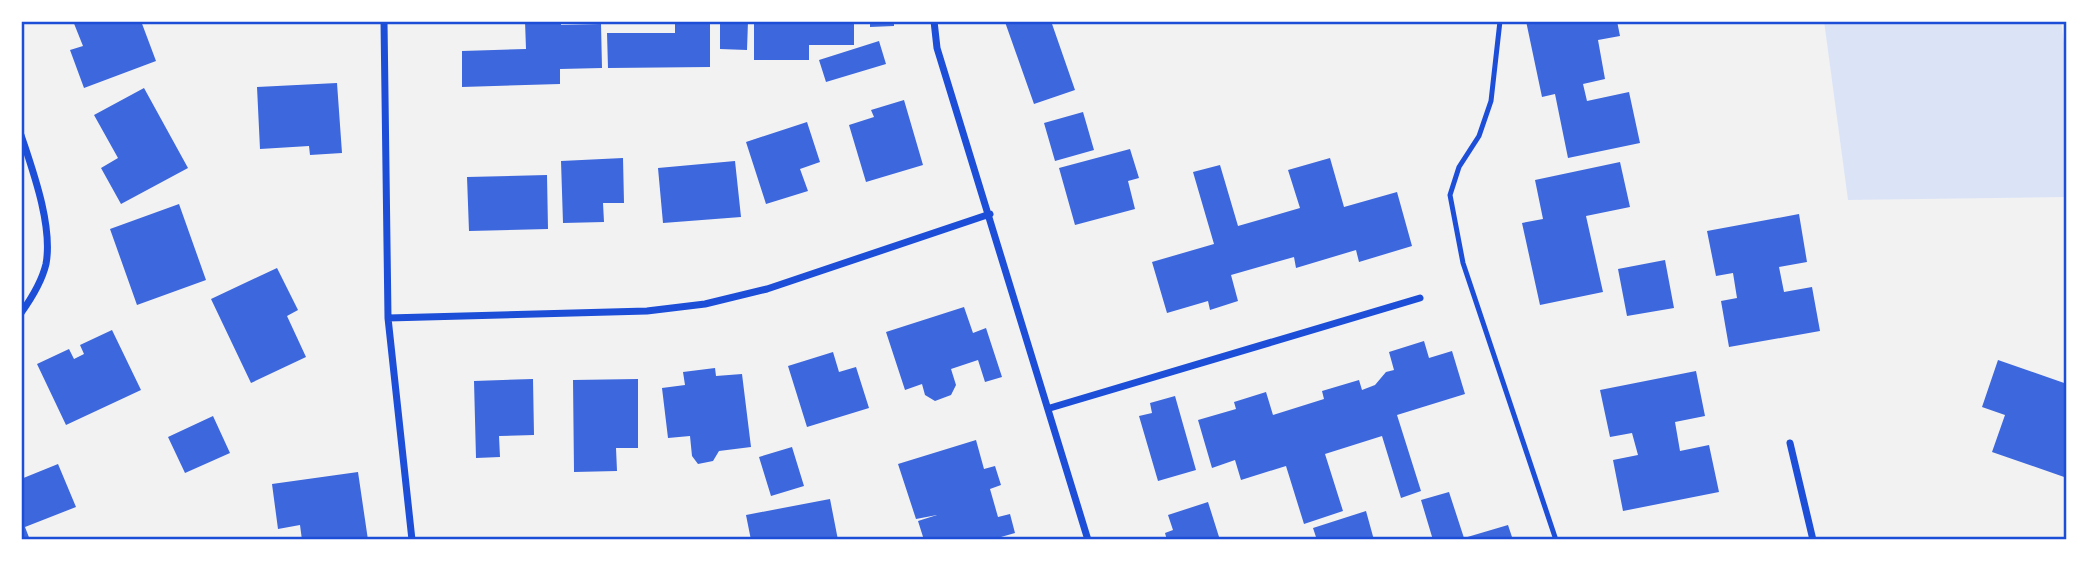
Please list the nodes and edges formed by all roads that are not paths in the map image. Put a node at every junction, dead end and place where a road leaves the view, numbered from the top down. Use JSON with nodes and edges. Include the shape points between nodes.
{"nodes":[{"id":1,"x":384,"y":21,"type":"edge"},
{"id":2,"x":934,"y":21,"type":"edge"},
{"id":3,"x":1500,"y":21,"type":"edge"},
{"id":4,"x":21,"y":135,"type":"edge"},
{"id":5,"x":989,"y":214,"type":"junction"},
{"id":6,"x":1420,"y":298,"type":"dead end"},
{"id":7,"x":21,"y":313,"type":"edge"},
{"id":8,"x":388,"y":318,"type":"junction"},
{"id":9,"x":1050,"y":408,"type":"junction"},
{"id":10,"x":1790,"y":443,"type":"dead end"},
{"id":11,"x":412,"y":540,"type":"edge"},
{"id":12,"x":1088,"y":540,"type":"edge"},
{"id":13,"x":1556,"y":540,"type":"edge"},
{"id":14,"x":1813,"y":540,"type":"edge"}],
"edges":[{"from":1,"to":8,"type":"street"},
{"from":2,"to":5,"type":"street","via":[[937,48]]},
{"from":3,"to":13,"type":"lane","via":[[1490,102],[1450,195],[1463,263]]},
{"from":4,"to":7,"type":"street","via":[[44,217],[46,264]]},
{"from":5,"to":8,"type":"street","via":[[767,289],[705,304],[647,311]]},
{"from":5,"to":9,"type":"street"},
{"from":6,"to":9,"type":"street"},
{"from":8,"to":11,"type":"street"},
{"from":9,"to":12,"type":"street"},
{"from":10,"to":14,"type":"street"}]}
